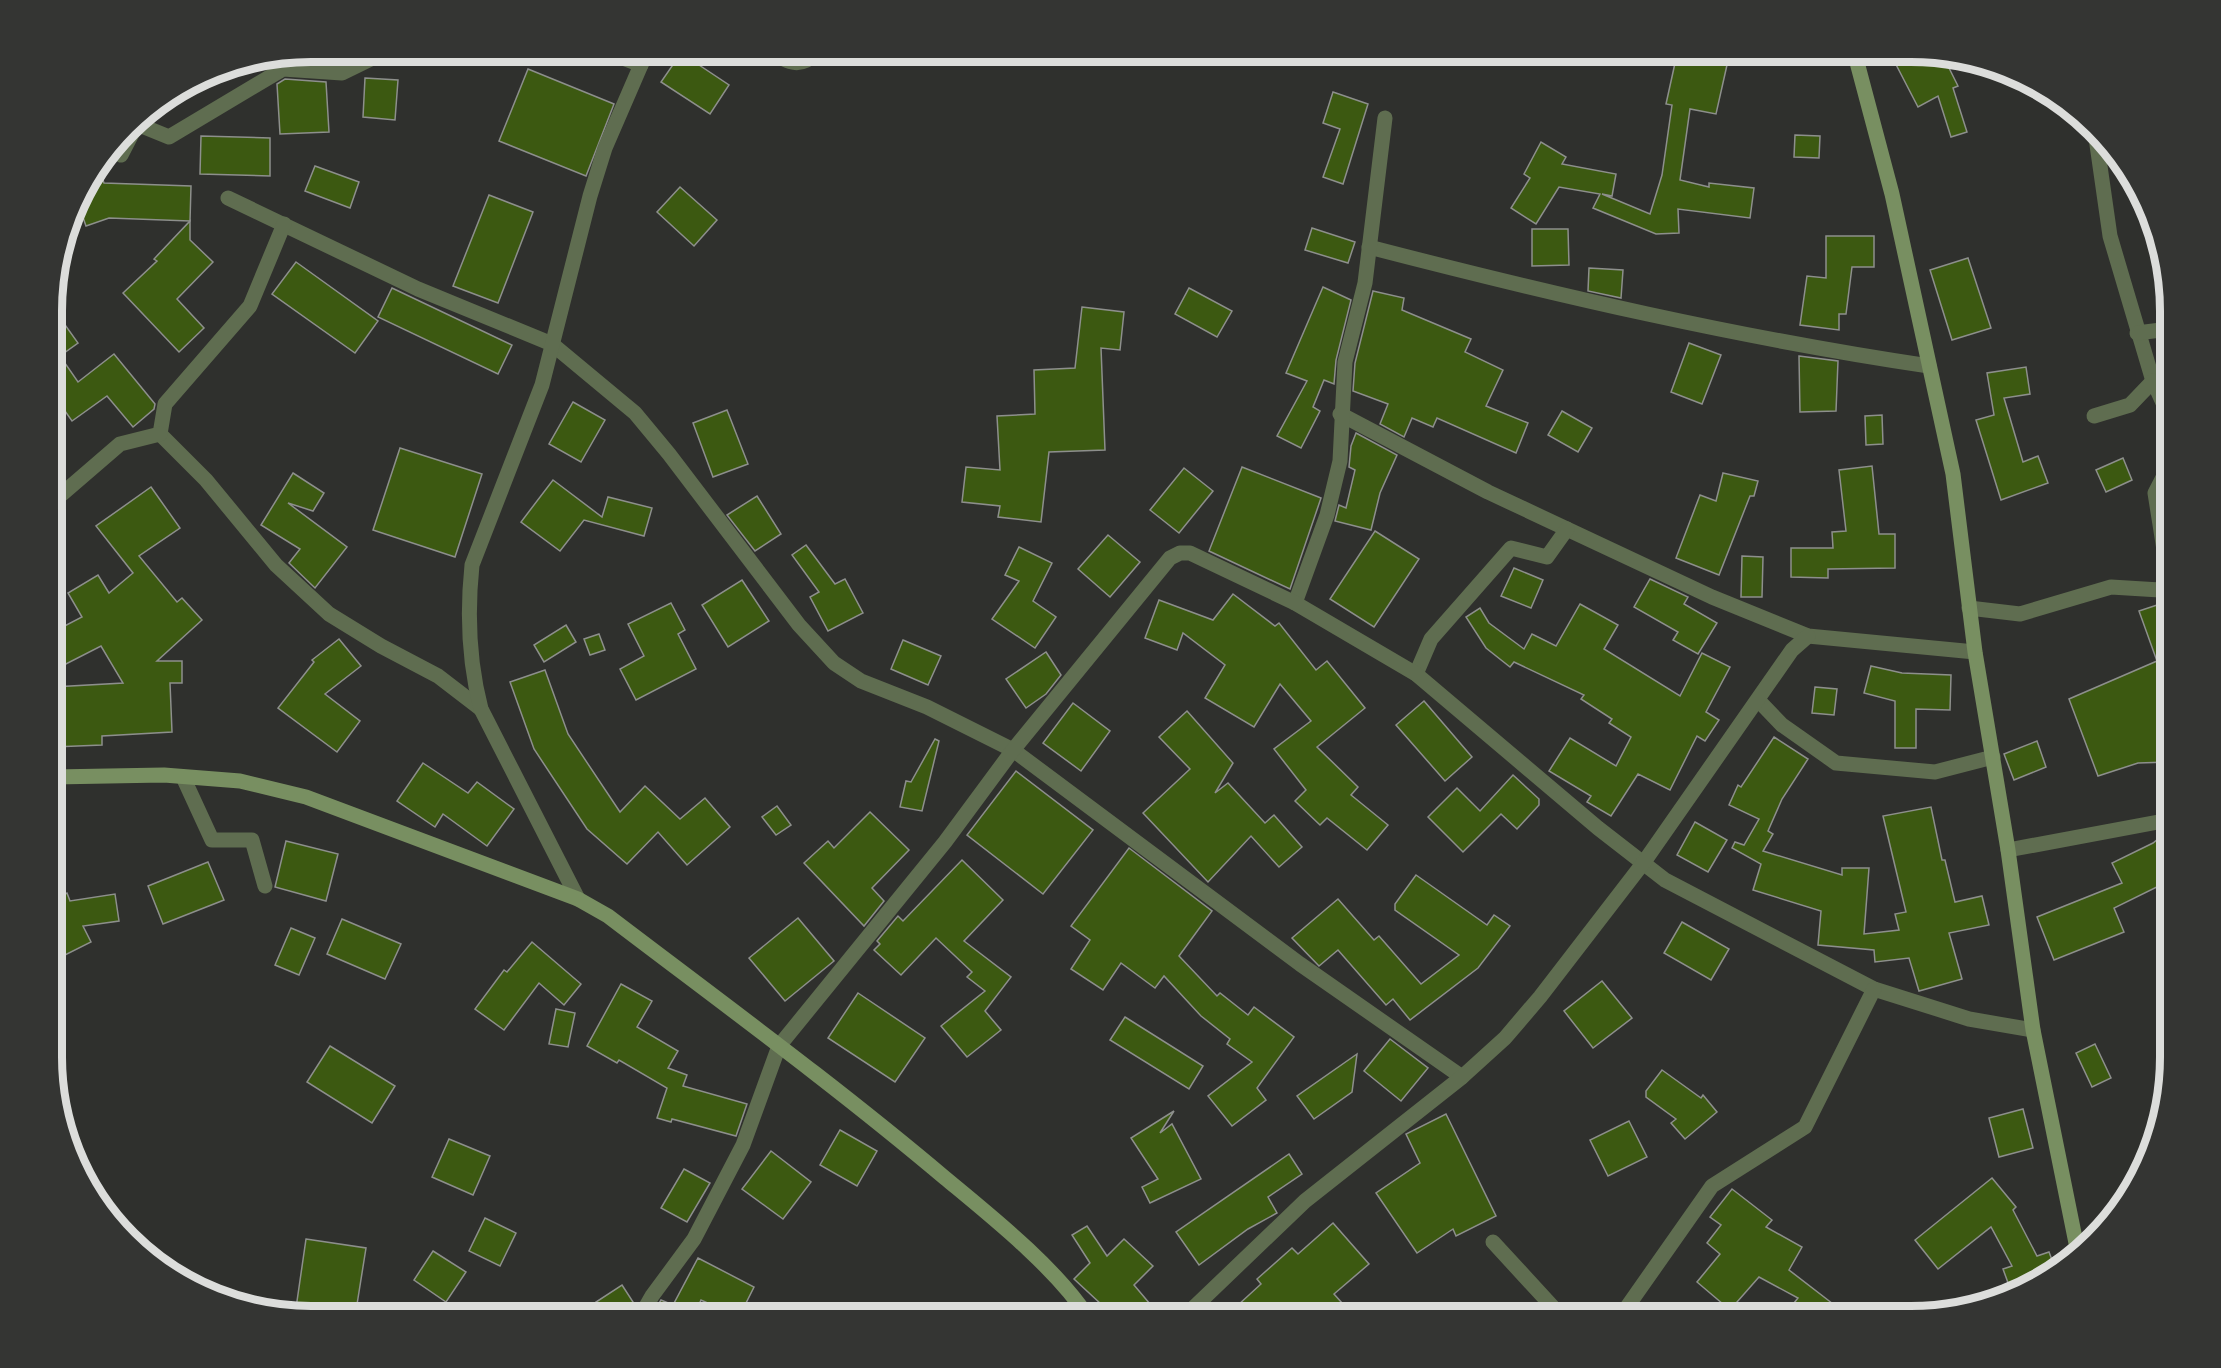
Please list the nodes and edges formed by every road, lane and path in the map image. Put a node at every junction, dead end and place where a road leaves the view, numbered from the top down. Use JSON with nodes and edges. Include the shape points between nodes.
{"nodes":[{"id":1,"x":364,"y":62,"type":"edge"},
{"id":2,"x":642,"y":62,"type":"edge"},
{"id":3,"x":1857,"y":62,"type":"edge"},
{"id":4,"x":1385,"y":118,"type":"dead end"},
{"id":5,"x":143,"y":126,"type":"edge"},
{"id":6,"x":128,"y":140,"type":"edge"},
{"id":7,"x":2097,"y":145,"type":"edge"},
{"id":8,"x":121,"y":155,"type":"dead end"},
{"id":9,"x":228,"y":198,"type":"dead end"},
{"id":10,"x":284,"y":224,"type":"junction"},
{"id":11,"x":1369,"y":247,"type":"junction"},
{"id":12,"x":2160,"y":329,"type":"edge"},
{"id":13,"x":2138,"y":333,"type":"junction"},
{"id":14,"x":552,"y":344,"type":"junction"},
{"id":15,"x":1929,"y":366,"type":"junction"},
{"id":16,"x":2153,"y":381,"type":"junction"},
{"id":17,"x":2160,"y":396,"type":"edge"},
{"id":18,"x":1340,"y":414,"type":"junction"},
{"id":19,"x":2094,"y":416,"type":"dead end"},
{"id":20,"x":160,"y":434,"type":"junction"},
{"id":21,"x":2160,"y":483,"type":"edge"},
{"id":22,"x":62,"y":494,"type":"edge"},
{"id":23,"x":2160,"y":524,"type":"edge"},
{"id":24,"x":1567,"y":529,"type":"junction"},
{"id":25,"x":2160,"y":590,"type":"edge"},
{"id":26,"x":1295,"y":603,"type":"junction"},
{"id":27,"x":1969,"y":608,"type":"junction"},
{"id":28,"x":1808,"y":636,"type":"junction"},
{"id":29,"x":1975,"y":652,"type":"junction"},
{"id":30,"x":1416,"y":674,"type":"junction"},
{"id":31,"x":1759,"y":701,"type":"junction"},
{"id":32,"x":481,"y":709,"type":"junction"},
{"id":33,"x":1013,"y":750,"type":"junction"},
{"id":34,"x":1993,"y":757,"type":"junction"},
{"id":35,"x":62,"y":777,"type":"edge"},
{"id":36,"x":183,"y":777,"type":"junction"},
{"id":37,"x":2160,"y":822,"type":"edge"},
{"id":38,"x":2008,"y":850,"type":"junction"},
{"id":39,"x":1644,"y":862,"type":"junction"},
{"id":40,"x":265,"y":886,"type":"dead end"},
{"id":41,"x":578,"y":899,"type":"junction"},
{"id":42,"x":1874,"y":989,"type":"junction"},
{"id":43,"x":2033,"y":1030,"type":"junction"},
{"id":44,"x":779,"y":1046,"type":"junction"},
{"id":45,"x":1462,"y":1077,"type":"junction"},
{"id":46,"x":1493,"y":1242,"type":"dead end"},
{"id":47,"x":2076,"y":1244,"type":"edge"},
{"id":48,"x":646,"y":1306,"type":"edge"},
{"id":49,"x":1077,"y":1306,"type":"edge"},
{"id":50,"x":1196,"y":1306,"type":"edge"},
{"id":51,"x":1552,"y":1306,"type":"edge"},
{"id":52,"x":1628,"y":1306,"type":"edge"}],
"edges":[{"from":1,"to":5,"type":"street","via":[[342,73],[283,69],[169,137]]},
{"from":2,"to":14,"type":"street","via":[[605,148]]},
{"from":3,"to":15,"type":"main road","via":[[1892,194]]},
{"from":4,"to":11,"type":"street"},
{"from":6,"to":8,"type":"street"},
{"from":7,"to":13,"type":"street","via":[[2110,236]]},
{"from":9,"to":10,"type":"street"},
{"from":10,"to":14,"type":"street","via":[[418,289]]},
{"from":10,"to":20,"type":"street","via":[[250,306],[165,404]]},
{"from":11,"to":15,"type":"street","via":[[1550,294],[1693,325]]},
{"from":11,"to":18,"type":"street","via":[[1365,283],[1345,362]]},
{"from":12,"to":13,"type":"street"},
{"from":13,"to":16,"type":"street"},
{"from":14,"to":32,"type":"street","via":[[542,385],[472,565],[471,652]]},
{"from":14,"to":33,"type":"street","via":[[635,413],[799,624],[834,663],[861,681],[927,707]]},
{"from":15,"to":27,"type":"main road","via":[[1953,474]]},
{"from":16,"to":17,"type":"street"},
{"from":16,"to":19,"type":"street","via":[[2130,405]]},
{"from":18,"to":24,"type":"street","via":[[1433,465]]},
{"from":18,"to":26,"type":"street","via":[[1340,461],[1332,495]]},
{"from":20,"to":22,"type":"street","via":[[120,444]]},
{"from":20,"to":32,"type":"street","via":[[206,480],[276,565],[329,614],[438,676]]},
{"from":21,"to":23,"type":"street","via":[[2155,493]]},
{"from":24,"to":28,"type":"street","via":[[1712,597]]},
{"from":24,"to":30,"type":"street","via":[[1547,557],[1511,548],[1431,639]]},
{"from":25,"to":27,"type":"street","via":[[2111,587],[2020,614]]},
{"from":26,"to":30,"type":"street"},
{"from":26,"to":33,"type":"street","via":[[1191,553],[1170,558]]},
{"from":27,"to":29,"type":"main road"},
{"from":28,"to":29,"type":"street"},
{"from":28,"to":31,"type":"street","via":[[1792,650]]},
{"from":29,"to":34,"type":"main road"},
{"from":30,"to":39,"type":"street","via":[[1598,828]]},
{"from":31,"to":34,"type":"street","via":[[1782,725],[1836,763],[1935,772]]},
{"from":31,"to":39,"type":"street"},
{"from":32,"to":41,"type":"street"},
{"from":33,"to":44,"type":"street","via":[[945,842]]},
{"from":33,"to":45,"type":"street","via":[[1300,964]]},
{"from":34,"to":38,"type":"main road"},
{"from":35,"to":36,"type":"main road"},
{"from":36,"to":40,"type":"street","via":[[212,840],[252,840]]},
{"from":36,"to":41,"type":"main road","via":[[240,781],[306,797]]},
{"from":37,"to":38,"type":"street"},
{"from":38,"to":43,"type":"main road"},
{"from":39,"to":42,"type":"street","via":[[1665,880]]},
{"from":39,"to":45,"type":"street","via":[[1540,997]]},
{"from":41,"to":44,"type":"main road","via":[[608,916]]},
{"from":42,"to":43,"type":"street","via":[[1969,1019]]},
{"from":42,"to":52,"type":"street","via":[[1805,1127],[1712,1186]]},
{"from":43,"to":47,"type":"main road"},
{"from":44,"to":48,"type":"street","via":[[743,1145],[694,1239]]},
{"from":44,"to":49,"type":"main road","via":[[877,1120],[985,1211],[1053,1275]]},
{"from":45,"to":50,"type":"street","via":[[1332,1178]]},
{"from":46,"to":51,"type":"street"}]}
